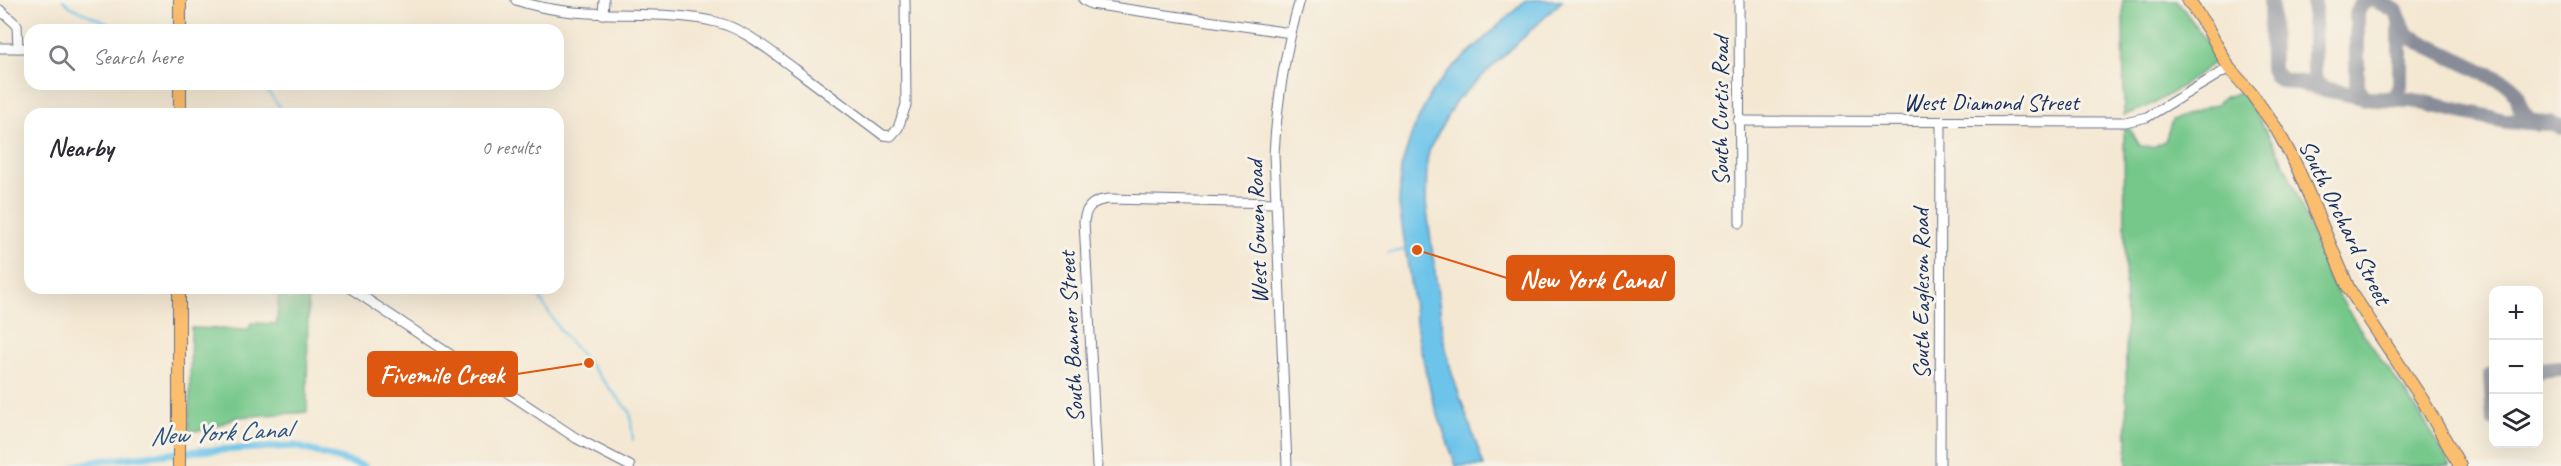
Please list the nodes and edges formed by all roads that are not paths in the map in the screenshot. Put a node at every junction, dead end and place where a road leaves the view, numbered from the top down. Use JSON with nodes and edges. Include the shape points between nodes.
{"nodes":[{"id":1,"x":180,"y":0,"type":"edge"},
{"id":2,"x":516,"y":0,"type":"edge"},
{"id":3,"x":604,"y":0,"type":"edge"},
{"id":4,"x":905,"y":0,"type":"edge"},
{"id":5,"x":1084,"y":0,"type":"edge"},
{"id":6,"x":1300,"y":0,"type":"edge"},
{"id":7,"x":1740,"y":0,"type":"edge"},
{"id":8,"x":2188,"y":0,"type":"edge"},
{"id":9,"x":0,"y":10,"type":"edge"},
{"id":10,"x":603,"y":14,"type":"junction"},
{"id":11,"x":180,"y":24,"type":"edge"},
{"id":12,"x":1291,"y":33,"type":"junction"},
{"id":13,"x":0,"y":48,"type":"edge"},
{"id":14,"x":18,"y":48,"type":"junction"},
{"id":15,"x":24,"y":48,"type":"edge"},
{"id":16,"x":2229,"y":68,"type":"junction"},
{"id":17,"x":180,"y":90,"type":"edge"},
{"id":18,"x":180,"y":108,"type":"edge"},
{"id":19,"x":1738,"y":121,"type":"junction"},
{"id":20,"x":1941,"y":122,"type":"junction"},
{"id":21,"x":1275,"y":204,"type":"junction"},
{"id":22,"x":1740,"y":223,"type":"dead end"},
{"id":23,"x":179,"y":294,"type":"edge"},
{"id":24,"x":359,"y":294,"type":"edge"},
{"id":25,"x":179,"y":466,"type":"edge"},
{"id":26,"x":630,"y":466,"type":"edge"},
{"id":27,"x":1097,"y":466,"type":"edge"},
{"id":28,"x":1287,"y":466,"type":"edge"},
{"id":29,"x":1940,"y":466,"type":"edge"},
{"id":30,"x":2460,"y":466,"type":"edge"}],
"edges":[{"from":1,"to":11,"type":"main road"},
{"from":2,"to":10,"type":"street","via":[[560,11]]},
{"from":3,"to":10,"type":"street"},
{"from":4,"to":10,"type":"street","via":[[906,105],[891,136],[883,135],[757,42],[719,23]]},
{"from":5,"to":12,"type":"street"},
{"from":6,"to":12,"type":"street","name":"West Gowen Road"},
{"from":7,"to":19,"type":"street","name":"South Curtis Road"},
{"from":8,"to":16,"type":"main road","name":"South Orchard Street"},
{"from":9,"to":14,"type":"street","via":[[17,25]]},
{"from":12,"to":21,"type":"street","name":"West Gowen Road","via":[[1276,116]]},
{"from":13,"to":14,"type":"street"},
{"from":14,"to":15,"type":"street"},
{"from":16,"to":20,"type":"street","name":"West Diamond Street","via":[[2147,117],[2125,122]]},
{"from":16,"to":30,"type":"main road","name":"South Orchard Street","via":[[2276,128],[2297,166],[2349,289],[2422,399]]},
{"from":17,"to":18,"type":"main road"},
{"from":19,"to":20,"type":"street","name":"West Diamond Street"},
{"from":19,"to":22,"type":"street","name":"South Curtis Road"},
{"from":20,"to":29,"type":"street","name":"South Eagleson Road"},
{"from":21,"to":27,"type":"street","name":"South Banner Street","via":[[1110,199],[1089,206],[1084,221]]},
{"from":21,"to":28,"type":"street","name":"West Gowen Road"},
{"from":23,"to":25,"type":"main road"},
{"from":24,"to":26,"type":"street","via":[[576,438]]}]}
